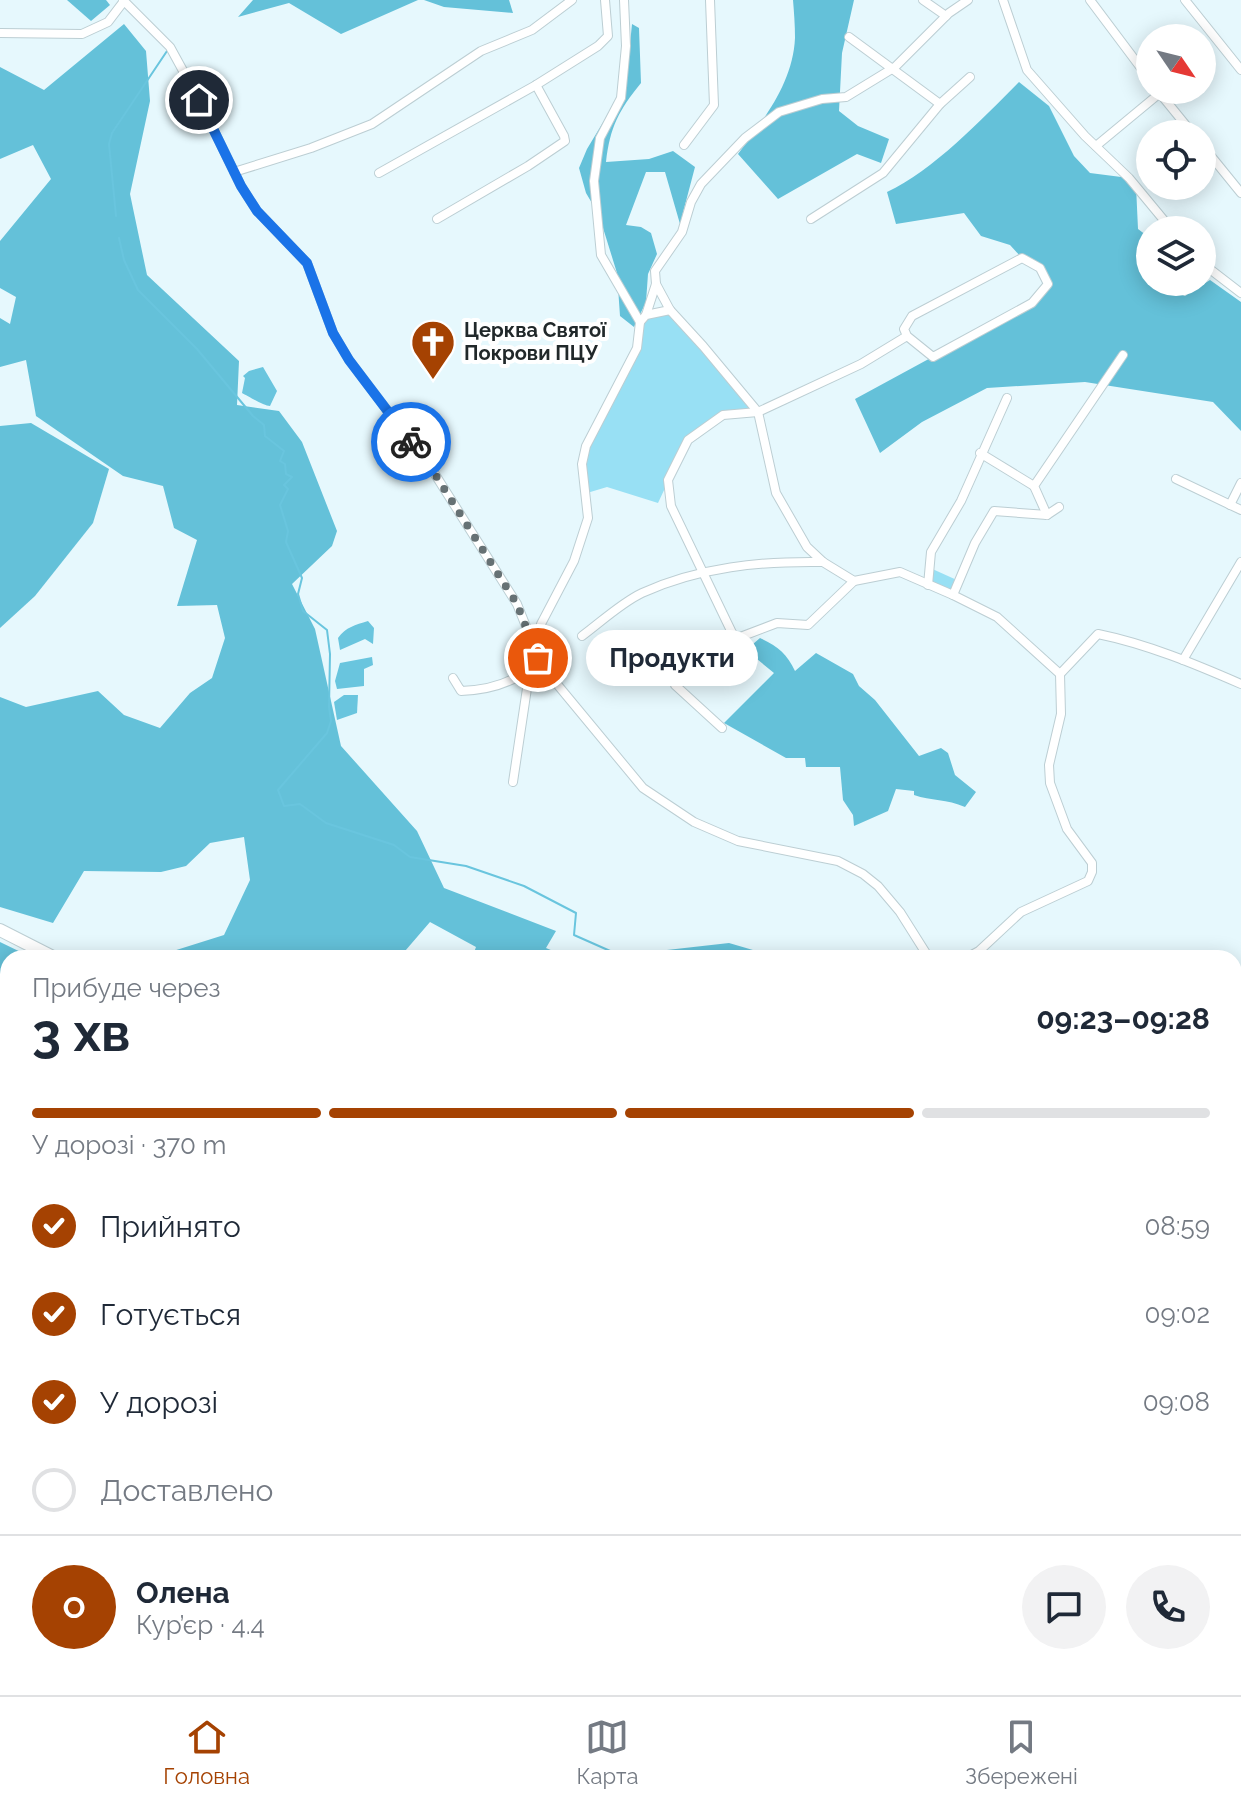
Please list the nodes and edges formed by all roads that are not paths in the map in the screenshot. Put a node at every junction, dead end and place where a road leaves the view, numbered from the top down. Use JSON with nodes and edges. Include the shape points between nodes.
{"nodes":[{"id":1,"x":123,"y":0,"type":"edge"},
{"id":2,"x":572,"y":0,"type":"edge"},
{"id":3,"x":605,"y":0,"type":"edge"},
{"id":4,"x":624,"y":0,"type":"edge"},
{"id":5,"x":710,"y":0,"type":"edge"},
{"id":6,"x":923,"y":0,"type":"edge"},
{"id":7,"x":968,"y":0,"type":"edge"},
{"id":8,"x":1003,"y":0,"type":"edge"},
{"id":9,"x":1090,"y":0,"type":"edge"},
{"id":10,"x":1185,"y":0,"type":"edge"},
{"id":11,"x":946,"y":16,"type":"junction"},
{"id":12,"x":0,"y":33,"type":"edge"},
{"id":13,"x":849,"y":37,"type":"dead end"},
{"id":14,"x":1136,"y":61,"type":"edge"},
{"id":15,"x":891,"y":69,"type":"junction"},
{"id":16,"x":1241,"y":70,"type":"edge"},
{"id":17,"x":970,"y":77,"type":"dead end"},
{"id":18,"x":536,"y":85,"type":"junction"},
{"id":19,"x":940,"y":104,"type":"junction"},
{"id":20,"x":1145,"y":104,"type":"edge"},
{"id":21,"x":1169,"y":104,"type":"edge"},
{"id":22,"x":1182,"y":120,"type":"edge"},
{"id":23,"x":684,"y":145,"type":"dead end"},
{"id":24,"x":1096,"y":146,"type":"junction"},
{"id":25,"x":1216,"y":162,"type":"edge"},
{"id":26,"x":234,"y":172,"type":"junction"},
{"id":27,"x":379,"y":173,"type":"dead end"},
{"id":28,"x":1241,"y":193,"type":"edge"},
{"id":29,"x":1160,"y":216,"type":"edge"},
{"id":30,"x":437,"y":219,"type":"dead end"},
{"id":31,"x":811,"y":219,"type":"dead end"},
{"id":32,"x":1216,"y":274,"type":"edge"},
{"id":33,"x":656,"y":284,"type":"junction"},
{"id":34,"x":1241,"y":293,"type":"edge"},
{"id":35,"x":670,"y":310,"type":"junction"},
{"id":36,"x":643,"y":318,"type":"junction"},
{"id":37,"x":907,"y":336,"type":"junction"},
{"id":38,"x":1123,"y":355,"type":"dead end"},
{"id":39,"x":1007,"y":398,"type":"dead end"},
{"id":40,"x":758,"y":412,"type":"junction"},
{"id":41,"x":980,"y":453,"type":"junction"},
{"id":42,"x":1176,"y":479,"type":"dead end"},
{"id":43,"x":1241,"y":483,"type":"edge"},
{"id":44,"x":1034,"y":486,"type":"junction"},
{"id":45,"x":1230,"y":505,"type":"junction"},
{"id":46,"x":1059,"y":507,"type":"dead end"},
{"id":47,"x":1241,"y":510,"type":"edge"},
{"id":48,"x":1047,"y":515,"type":"junction"},
{"id":49,"x":823,"y":562,"type":"junction"},
{"id":50,"x":1241,"y":562,"type":"edge"},
{"id":51,"x":703,"y":570,"type":"junction"},
{"id":52,"x":854,"y":581,"type":"junction"},
{"id":53,"x":928,"y":585,"type":"junction"},
{"id":54,"x":953,"y":595,"type":"junction"},
{"id":55,"x":582,"y":636,"type":"dead end"},
{"id":56,"x":735,"y":639,"type":"junction"},
{"id":57,"x":538,"y":658,"type":"junction"},
{"id":58,"x":1183,"y":660,"type":"junction"},
{"id":59,"x":1060,"y":674,"type":"junction"},
{"id":60,"x":453,"y":678,"type":"dead end"},
{"id":61,"x":1241,"y":684,"type":"edge"},
{"id":62,"x":722,"y":728,"type":"dead end"},
{"id":63,"x":513,"y":782,"type":"dead end"},
{"id":64,"x":0,"y":930,"type":"edge"},
{"id":65,"x":39,"y":950,"type":"edge"},
{"id":66,"x":924,"y":950,"type":"edge"},
{"id":67,"x":980,"y":950,"type":"edge"}],
"edges":[{"from":1,"to":12,"type":"street","via":[[108,22],[82,34]]},
{"from":1,"to":26,"type":"street","via":[[175,54]]},
{"from":2,"to":26,"type":"street","via":[[532,30],[481,51],[372,124]]},
{"from":3,"to":18,"type":"street","via":[[608,36]]},
{"from":4,"to":36,"type":"street","via":[[621,98],[600,138],[594,181],[601,255]]},
{"from":5,"to":23,"type":"street","via":[[714,105]]},
{"from":6,"to":11,"type":"street"},
{"from":7,"to":11,"type":"street"},
{"from":8,"to":24,"type":"street","via":[[1027,70]]},
{"from":9,"to":14,"type":"street"},
{"from":10,"to":16,"type":"street"},
{"from":11,"to":15,"type":"street"},
{"from":13,"to":15,"type":"street"},
{"from":15,"to":19,"type":"street"},
{"from":15,"to":33,"type":"street","via":[[846,97],[779,112],[745,138],[696,192],[682,232],[655,271]]},
{"from":17,"to":19,"type":"street"},
{"from":18,"to":27,"type":"street"},
{"from":18,"to":30,"type":"street","via":[[565,141]]},
{"from":19,"to":31,"type":"street","via":[[883,173]]},
{"from":20,"to":24,"type":"street"},
{"from":21,"to":22,"type":"street"},
{"from":24,"to":29,"type":"street"},
{"from":25,"to":28,"type":"street"},
{"from":26,"to":57,"type":"street","via":[[257,211],[307,263],[333,333],[431,468],[517,604]]},
{"from":32,"to":34,"type":"street"},
{"from":33,"to":35,"type":"street"},
{"from":33,"to":36,"type":"street"},
{"from":35,"to":36,"type":"street"},
{"from":35,"to":40,"type":"street"},
{"from":36,"to":57,"type":"street","via":[[637,348],[586,446],[582,464],[588,518],[574,561],[541,624]]},
{"from":37,"to":37,"type":"street","via":[[933,357],[1032,303],[1048,284],[1040,268],[1022,258],[912,316],[904,329]]},
{"from":37,"to":40,"type":"street","via":[[861,364]]},
{"from":38,"to":44,"type":"street"},
{"from":39,"to":41,"type":"street"},
{"from":40,"to":49,"type":"street","via":[[776,493],[807,547]]},
{"from":40,"to":51,"type":"street","via":[[723,415],[688,440],[668,480],[671,506]]},
{"from":41,"to":44,"type":"street"},
{"from":41,"to":53,"type":"street","via":[[961,501],[931,552]]},
{"from":42,"to":45,"type":"street"},
{"from":43,"to":45,"type":"street"},
{"from":44,"to":48,"type":"street"},
{"from":45,"to":47,"type":"street"},
{"from":46,"to":48,"type":"street"},
{"from":48,"to":54,"type":"street","via":[[994,511]]},
{"from":49,"to":51,"type":"street"},
{"from":49,"to":52,"type":"street"},
{"from":50,"to":58,"type":"street"},
{"from":51,"to":55,"type":"street","via":[[640,594]]},
{"from":51,"to":56,"type":"street"},
{"from":52,"to":53,"type":"street","via":[[900,572]]},
{"from":52,"to":56,"type":"street","via":[[808,625],[777,623]]},
{"from":53,"to":54,"type":"street"},
{"from":54,"to":59,"type":"street","via":[[997,617]]},
{"from":56,"to":62,"type":"street","via":[[677,676],[675,685]]},
{"from":57,"to":60,"type":"street","via":[[524,673],[491,689],[461,691]]},
{"from":57,"to":63,"type":"street","via":[[529,675]]},
{"from":57,"to":66,"type":"street","via":[[643,788],[694,822],[738,841],[838,861],[863,874],[900,912]]},
{"from":58,"to":59,"type":"street","via":[[1098,634]]},
{"from":58,"to":61,"type":"street"},
{"from":59,"to":67,"type":"street","via":[[1061,714],[1050,783],[1067,829],[1092,863],[1092,872],[1088,881],[1021,912]]},
{"from":64,"to":65,"type":"main road"}]}
